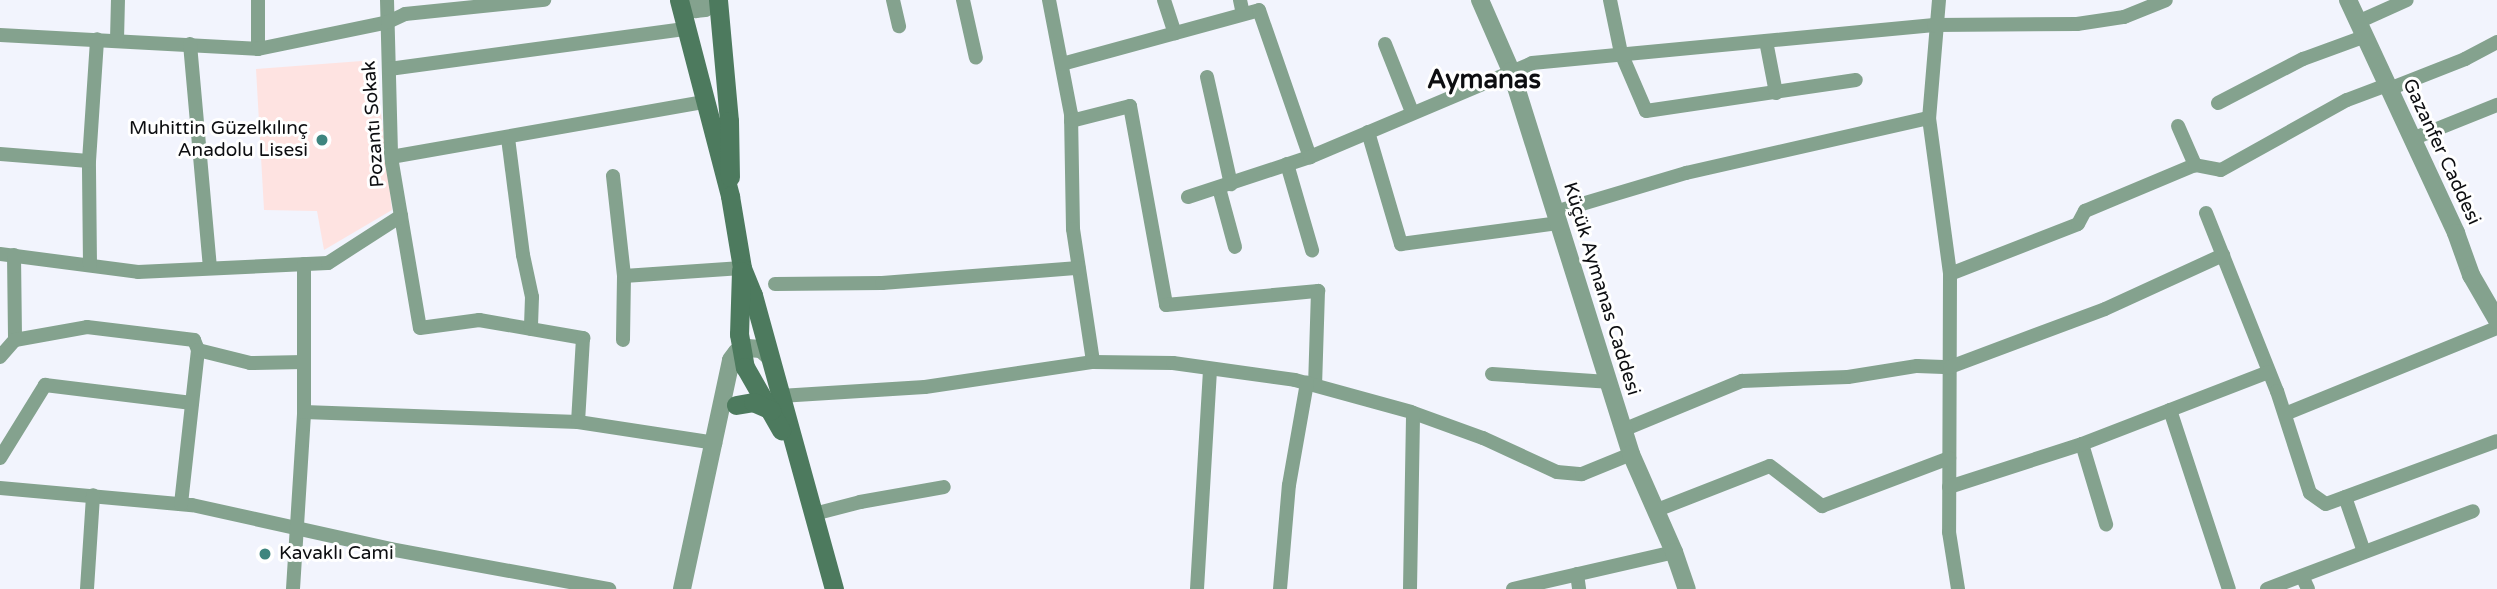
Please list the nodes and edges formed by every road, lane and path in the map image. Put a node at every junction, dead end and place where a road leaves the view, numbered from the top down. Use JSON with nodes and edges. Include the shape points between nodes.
{"nodes":[{"id":1,"x":118,"y":0,"type":"edge"},
{"id":2,"x":258,"y":0,"type":"edge"},
{"id":3,"x":387,"y":0,"type":"edge"},
{"id":4,"x":544,"y":0,"type":"edge"},
{"id":5,"x":680,"y":0,"type":"edge"},
{"id":6,"x":716,"y":0,"type":"edge"},
{"id":7,"x":893,"y":0,"type":"edge"},
{"id":8,"x":963,"y":0,"type":"edge"},
{"id":9,"x":1049,"y":0,"type":"edge"},
{"id":10,"x":1164,"y":0,"type":"edge"},
{"id":11,"x":1480,"y":0,"type":"edge"},
{"id":12,"x":1610,"y":0,"type":"edge"},
{"id":13,"x":1939,"y":0,"type":"edge"},
{"id":14,"x":2166,"y":0,"type":"edge"},
{"id":15,"x":2348,"y":0,"type":"edge"},
{"id":16,"x":2407,"y":0,"type":"edge"},
{"id":17,"x":1241,"y":7,"type":"edge"},
{"id":18,"x":388,"y":22,"type":"junction"},
{"id":19,"x":1934,"y":25,"type":"junction"},
{"id":20,"x":898,"y":26,"type":"dead end"},
{"id":21,"x":2363,"y":28,"type":"junction"},
{"id":22,"x":686,"y":29,"type":"junction"},
{"id":23,"x":1175,"y":33,"type":"junction"},
{"id":24,"x":0,"y":35,"type":"edge"},
{"id":25,"x":97,"y":39,"type":"junction"},
{"id":26,"x":117,"y":40,"type":"junction"},
{"id":27,"x":1766,"y":41,"type":"junction"},
{"id":28,"x":2497,"y":42,"type":"edge"},
{"id":29,"x":190,"y":44,"type":"junction"},
{"id":30,"x":1385,"y":44,"type":"dead end"},
{"id":31,"x":258,"y":49,"type":"junction"},
{"id":32,"x":1621,"y":53,"type":"junction"},
{"id":33,"x":975,"y":58,"type":"dead end"},
{"id":34,"x":1062,"y":64,"type":"junction"},
{"id":35,"x":389,"y":69,"type":"junction"},
{"id":36,"x":1511,"y":71,"type":"junction"},
{"id":37,"x":1207,"y":77,"type":"dead end"},
{"id":38,"x":1856,"y":80,"type":"dead end"},
{"id":39,"x":2388,"y":87,"type":"junction"},
{"id":40,"x":1776,"y":93,"type":"junction"},
{"id":41,"x":704,"y":102,"type":"junction"},
{"id":42,"x":2218,"y":103,"type":"dead end"},
{"id":43,"x":2497,"y":105,"type":"edge"},
{"id":44,"x":1412,"y":112,"type":"junction"},
{"id":45,"x":1929,"y":118,"type":"junction"},
{"id":46,"x":1071,"y":121,"type":"junction"},
{"id":47,"x":2178,"y":126,"type":"dead end"},
{"id":48,"x":1368,"y":132,"type":"junction"},
{"id":49,"x":508,"y":138,"type":"junction"},
{"id":50,"x":2412,"y":139,"type":"junction"},
{"id":51,"x":0,"y":154,"type":"edge"},
{"id":52,"x":391,"y":157,"type":"junction"},
{"id":53,"x":1310,"y":157,"type":"junction"},
{"id":54,"x":89,"y":161,"type":"junction"},
{"id":55,"x":1287,"y":164,"type":"junction"},
{"id":56,"x":2195,"y":165,"type":"junction"},
{"id":57,"x":613,"y":176,"type":"dead end"},
{"id":58,"x":1225,"y":186,"type":"junction"},
{"id":59,"x":730,"y":196,"type":"junction"},
{"id":60,"x":1188,"y":197,"type":"dead end"},
{"id":61,"x":2206,"y":213,"type":"dead end"},
{"id":62,"x":401,"y":216,"type":"junction"},
{"id":63,"x":1556,"y":218,"type":"junction"},
{"id":64,"x":1235,"y":247,"type":"dead end"},
{"id":65,"x":1311,"y":250,"type":"dead end"},
{"id":66,"x":7,"y":255,"type":"edge"},
{"id":67,"x":2223,"y":255,"type":"junction"},
{"id":68,"x":304,"y":264,"type":"junction"},
{"id":69,"x":90,"y":265,"type":"junction"},
{"id":70,"x":210,"y":268,"type":"junction"},
{"id":71,"x":742,"y":268,"type":"junction"},
{"id":72,"x":1078,"y":268,"type":"junction"},
{"id":73,"x":1950,"y":274,"type":"junction"},
{"id":74,"x":624,"y":276,"type":"junction"},
{"id":75,"x":775,"y":284,"type":"dead end"},
{"id":76,"x":2497,"y":321,"type":"edge"},
{"id":77,"x":531,"y":329,"type":"junction"},
{"id":78,"x":15,"y":340,"type":"junction"},
{"id":79,"x":623,"y":340,"type":"dead end"},
{"id":80,"x":198,"y":350,"type":"junction"},
{"id":81,"x":736,"y":354,"type":"junction"},
{"id":82,"x":0,"y":357,"type":"edge"},
{"id":83,"x":769,"y":358,"type":"junction"},
{"id":84,"x":304,"y":362,"type":"junction"},
{"id":85,"x":1093,"y":362,"type":"junction"},
{"id":86,"x":1950,"y":367,"type":"junction"},
{"id":87,"x":1210,"y":369,"type":"junction"},
{"id":88,"x":2269,"y":372,"type":"junction"},
{"id":89,"x":1492,"y":374,"type":"dead end"},
{"id":90,"x":1608,"y":382,"type":"junction"},
{"id":91,"x":1311,"y":384,"type":"junction"},
{"id":92,"x":755,"y":387,"type":"junction"},
{"id":93,"x":192,"y":403,"type":"junction"},
{"id":94,"x":776,"y":403,"type":"junction"},
{"id":95,"x":737,"y":405,"type":"junction"},
{"id":96,"x":2170,"y":410,"type":"junction"},
{"id":97,"x":304,"y":412,"type":"junction"},
{"id":98,"x":1413,"y":413,"type":"junction"},
{"id":99,"x":2284,"y":414,"type":"junction"},
{"id":100,"x":578,"y":422,"type":"junction"},
{"id":101,"x":1623,"y":430,"type":"junction"},
{"id":102,"x":2497,"y":441,"type":"edge"},
{"id":103,"x":715,"y":443,"type":"junction"},
{"id":104,"x":2082,"y":444,"type":"junction"},
{"id":105,"x":1631,"y":454,"type":"junction"},
{"id":106,"x":0,"y":458,"type":"edge"},
{"id":107,"x":1949,"y":458,"type":"junction"},
{"id":108,"x":944,"y":487,"type":"dead end"},
{"id":109,"x":1949,"y":487,"type":"junction"},
{"id":110,"x":0,"y":488,"type":"edge"},
{"id":111,"x":93,"y":495,"type":"junction"},
{"id":112,"x":2345,"y":497,"type":"junction"},
{"id":113,"x":181,"y":504,"type":"junction"},
{"id":114,"x":1657,"y":510,"type":"junction"},
{"id":115,"x":2473,"y":511,"type":"dead end"},
{"id":116,"x":814,"y":514,"type":"junction"},
{"id":117,"x":2106,"y":524,"type":"dead end"},
{"id":118,"x":297,"y":528,"type":"junction"},
{"id":119,"x":1674,"y":552,"type":"junction"},
{"id":120,"x":2364,"y":552,"type":"junction"},
{"id":121,"x":1578,"y":582,"type":"edge"},
{"id":122,"x":2305,"y":582,"type":"edge"},
{"id":123,"x":87,"y":589,"type":"edge"},
{"id":124,"x":293,"y":589,"type":"edge"},
{"id":125,"x":609,"y":589,"type":"edge"},
{"id":126,"x":682,"y":589,"type":"edge"},
{"id":127,"x":834,"y":589,"type":"edge"},
{"id":128,"x":1198,"y":589,"type":"edge"},
{"id":129,"x":1280,"y":589,"type":"edge"},
{"id":130,"x":1410,"y":589,"type":"edge"},
{"id":131,"x":1513,"y":589,"type":"edge"},
{"id":132,"x":1687,"y":589,"type":"edge"},
{"id":133,"x":1958,"y":589,"type":"edge"},
{"id":134,"x":2229,"y":589,"type":"edge"},
{"id":135,"x":2267,"y":589,"type":"edge"}],
"edges":[{"from":1,"to":26,"type":"street"},
{"from":2,"to":31,"type":"street"},
{"from":3,"to":18,"type":"street","name":"Pozantı Sokak"},
{"from":4,"to":18,"type":"street","via":[[405,14]]},
{"from":5,"to":6,"type":"street","via":[[695,9]]},
{"from":5,"to":22,"type":"main road"},
{"from":6,"to":59,"type":"main road","via":[[729,129]]},
{"from":7,"to":20,"type":"street"},
{"from":8,"to":33,"type":"street"},
{"from":9,"to":34,"type":"street"},
{"from":10,"to":23,"type":"street"},
{"from":11,"to":36,"type":"street","name":"Küçük Aymanas Caddesi"},
{"from":12,"to":32,"type":"street"},
{"from":13,"to":19,"type":"street"},
{"from":14,"to":19,"type":"street","via":[[2124,17],[2077,24]]},
{"from":15,"to":21,"type":"street","name":"Gazanfer Caddesi"},
{"from":16,"to":21,"type":"street"},
{"from":17,"to":23,"type":"street"},
{"from":17,"to":53,"type":"street","via":[[1259,10]]},
{"from":18,"to":31,"type":"street"},
{"from":18,"to":35,"type":"street","name":"Pozantı Sokak"},
{"from":19,"to":27,"type":"street"},
{"from":19,"to":45,"type":"street"},
{"from":21,"to":39,"type":"street","name":"Gazanfer Caddesi"},
{"from":21,"to":42,"type":"street"},
{"from":22,"to":35,"type":"street"},
{"from":22,"to":41,"type":"main road"},
{"from":23,"to":34,"type":"street"},
{"from":24,"to":25,"type":"street"},
{"from":25,"to":26,"type":"street"},
{"from":25,"to":54,"type":"street"},
{"from":26,"to":29,"type":"street"},
{"from":27,"to":32,"type":"street"},
{"from":27,"to":40,"type":"street"},
{"from":28,"to":39,"type":"street","via":[[2465,59]]},
{"from":29,"to":31,"type":"street"},
{"from":29,"to":70,"type":"street"},
{"from":30,"to":44,"type":"street"},
{"from":32,"to":36,"type":"street","via":[[1532,63]]},
{"from":32,"to":40,"type":"street","via":[[1646,111]]},
{"from":34,"to":46,"type":"street"},
{"from":35,"to":52,"type":"street","name":"Pozantı Sokak"},
{"from":36,"to":44,"type":"street"},
{"from":36,"to":63,"type":"street","name":"Küçük Aymanas Caddesi"},
{"from":37,"to":58,"type":"street"},
{"from":38,"to":40,"type":"street"},
{"from":39,"to":50,"type":"street","name":"Gazanfer Caddesi"},
{"from":39,"to":56,"type":"street","via":[[2347,100],[2221,170]]},
{"from":41,"to":49,"type":"street"},
{"from":41,"to":59,"type":"main road"},
{"from":43,"to":50,"type":"street"},
{"from":44,"to":48,"type":"street"},
{"from":45,"to":63,"type":"street","via":[[1686,173]]},
{"from":45,"to":73,"type":"street"},
{"from":46,"to":72,"type":"street"},
{"from":46,"to":91,"type":"street","via":[[1130,106],[1166,305],[1318,292]]},
{"from":47,"to":56,"type":"street"},
{"from":48,"to":53,"type":"street"},
{"from":48,"to":63,"type":"street","via":[[1401,244]]},
{"from":49,"to":52,"type":"street"},
{"from":49,"to":77,"type":"street","via":[[532,297]]},
{"from":50,"to":76,"type":"street","name":"Gazanfer Caddesi","via":[[2471,275]]},
{"from":51,"to":54,"type":"street"},
{"from":52,"to":62,"type":"street","name":"Pozantı Sokak"},
{"from":53,"to":55,"type":"street"},
{"from":54,"to":69,"type":"street"},
{"from":55,"to":58,"type":"street"},
{"from":55,"to":65,"type":"street"},
{"from":56,"to":73,"type":"street","via":[[2085,211],[2078,225]]},
{"from":57,"to":74,"type":"street"},
{"from":58,"to":60,"type":"street"},
{"from":58,"to":64,"type":"street"},
{"from":59,"to":71,"type":"main road"},
{"from":61,"to":67,"type":"street"},
{"from":62,"to":68,"type":"street","via":[[328,263]]},
{"from":62,"to":77,"type":"street","name":"Pozantı Sokak","via":[[419,328],[479,320]]},
{"from":63,"to":90,"type":"street","name":"Küçük Aymanas Caddesi"},
{"from":66,"to":69,"type":"street"},
{"from":66,"to":78,"type":"street"},
{"from":67,"to":86,"type":"street","via":[[2105,309]]},
{"from":67,"to":88,"type":"street"},
{"from":68,"to":70,"type":"street"},
{"from":68,"to":84,"type":"street"},
{"from":69,"to":70,"type":"street","via":[[138,272]]},
{"from":71,"to":74,"type":"street"},
{"from":71,"to":81,"type":"main road"},
{"from":71,"to":83,"type":"main road"},
{"from":72,"to":75,"type":"street","via":[[882,283]]},
{"from":72,"to":85,"type":"street"},
{"from":73,"to":86,"type":"street"},
{"from":74,"to":79,"type":"street"},
{"from":76,"to":99,"type":"street"},
{"from":77,"to":100,"type":"street","via":[[583,338]]},
{"from":78,"to":80,"type":"street","via":[[87,327],[194,340]]},
{"from":78,"to":82,"type":"street"},
{"from":80,"to":84,"type":"street","via":[[250,363]]},
{"from":80,"to":93,"type":"street"},
{"from":81,"to":83,"type":"street","via":[[757,348]]},
{"from":81,"to":92,"type":"main road"},
{"from":81,"to":103,"type":"street"},
{"from":83,"to":92,"type":"street","via":[[765,376]]},
{"from":83,"to":94,"type":"main road"},
{"from":84,"to":97,"type":"street"},
{"from":85,"to":87,"type":"street","via":[[1173,363]]},
{"from":85,"to":94,"type":"street"},
{"from":86,"to":101,"type":"street","via":[[1742,381]]},
{"from":86,"to":107,"type":"street"},
{"from":87,"to":91,"type":"street"},
{"from":87,"to":128,"type":"street"},
{"from":88,"to":96,"type":"street"},
{"from":88,"to":99,"type":"street"},
{"from":89,"to":90,"type":"street"},
{"from":90,"to":101,"type":"street","name":"Küçük Aymanas Caddesi"},
{"from":91,"to":98,"type":"street"},
{"from":91,"to":129,"type":"street","via":[[1289,485]]},
{"from":92,"to":94,"type":"main road"},
{"from":92,"to":95,"type":"street"},
{"from":93,"to":106,"type":"street","via":[[46,385]]},
{"from":93,"to":113,"type":"street"},
{"from":94,"to":95,"type":"main road"},
{"from":94,"to":116,"type":"main road"},
{"from":95,"to":103,"type":"street"},
{"from":96,"to":104,"type":"street"},
{"from":96,"to":134,"type":"street"},
{"from":97,"to":100,"type":"street"},
{"from":97,"to":118,"type":"street"},
{"from":98,"to":105,"type":"street","via":[[1557,472],[1582,474]]},
{"from":98,"to":130,"type":"street"},
{"from":99,"to":112,"type":"street","via":[[2310,493],[2326,504]]},
{"from":100,"to":103,"type":"street"},
{"from":101,"to":105,"type":"street","name":"Küçük Aymanas Caddesi"},
{"from":102,"to":112,"type":"street"},
{"from":103,"to":126,"type":"street"},
{"from":104,"to":109,"type":"street"},
{"from":104,"to":117,"type":"street"},
{"from":105,"to":114,"type":"street","name":"Küçük Aymanas Caddesi"},
{"from":107,"to":109,"type":"street"},
{"from":107,"to":114,"type":"street","via":[[1822,506],[1770,466]]},
{"from":108,"to":116,"type":"street"},
{"from":109,"to":133,"type":"street","via":[[1948,532]]},
{"from":110,"to":111,"type":"street"},
{"from":111,"to":113,"type":"street"},
{"from":111,"to":123,"type":"street"},
{"from":112,"to":120,"type":"street"},
{"from":113,"to":118,"type":"street"},
{"from":114,"to":119,"type":"street","name":"Küçük Aymanas Caddesi"},
{"from":115,"to":120,"type":"street"},
{"from":116,"to":127,"type":"main road"},
{"from":118,"to":124,"type":"street"},
{"from":118,"to":125,"type":"street"},
{"from":119,"to":121,"type":"street"},
{"from":119,"to":132,"type":"street","name":"Küçük Aymanas Caddesi"},
{"from":120,"to":122,"type":"street"},
{"from":121,"to":131,"type":"street"},
{"from":122,"to":135,"type":"street"}]}
